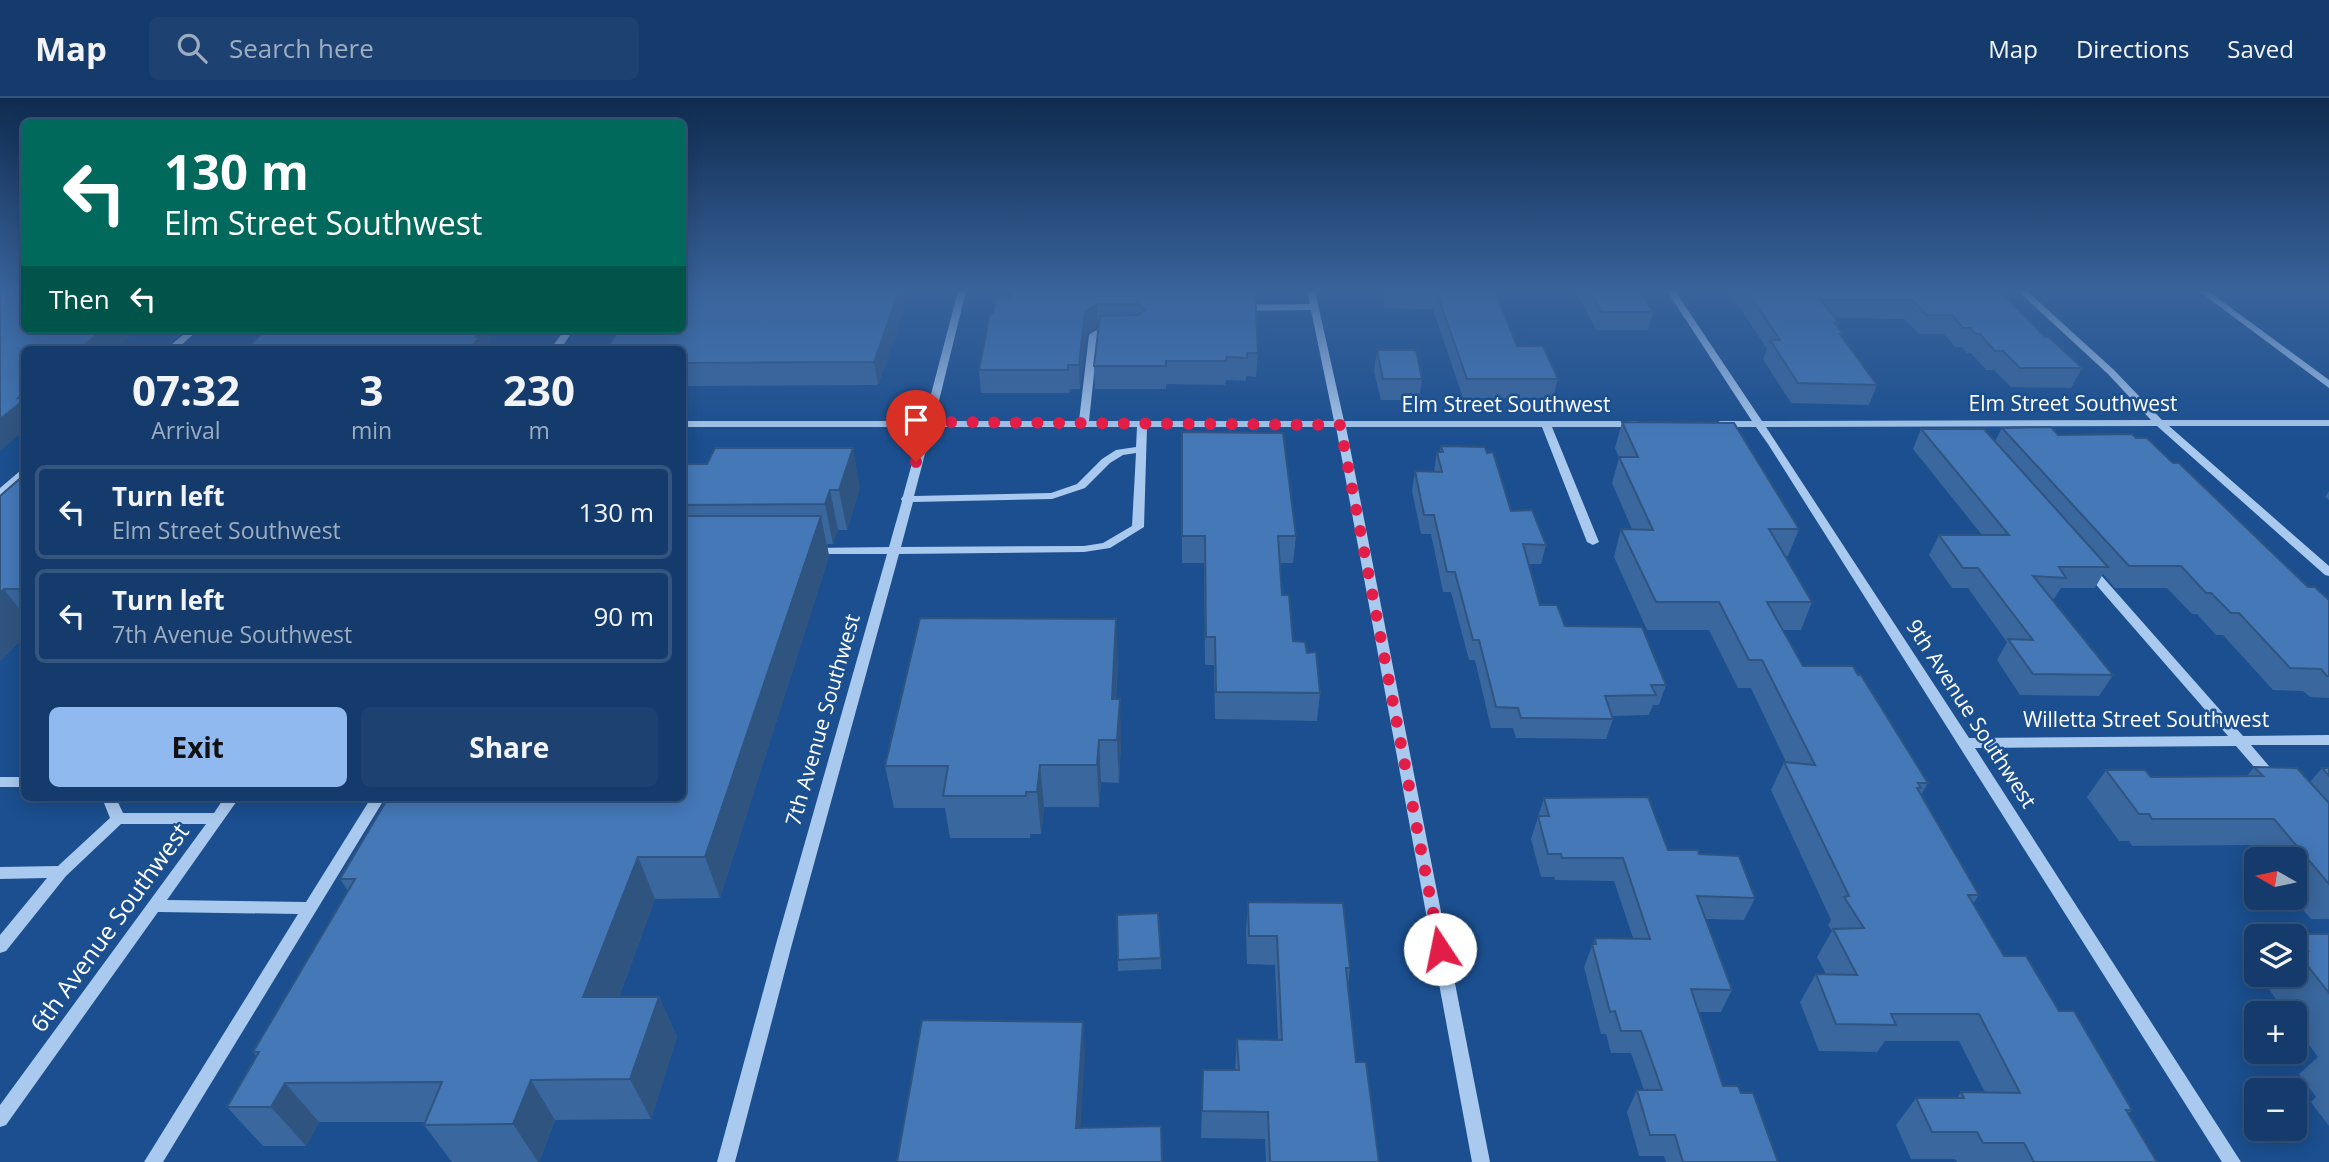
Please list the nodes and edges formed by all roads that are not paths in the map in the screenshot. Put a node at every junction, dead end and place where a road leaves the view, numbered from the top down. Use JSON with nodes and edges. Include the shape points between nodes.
{"nodes":[{"id":1,"x":949,"y":341,"type":"edge"},
{"id":2,"x":1093,"y":341,"type":"edge"},
{"id":3,"x":1321,"y":341,"type":"edge"},
{"id":4,"x":1703,"y":341,"type":"edge"},
{"id":5,"x":2077,"y":341,"type":"edge"},
{"id":6,"x":2270,"y":341,"type":"edge"},
{"id":7,"x":2329,"y":385,"type":"edge"},
{"id":8,"x":928,"y":422,"type":"junction"},
{"id":9,"x":1084,"y":423,"type":"junction"},
{"id":10,"x":2159,"y":423,"type":"junction"},
{"id":11,"x":2329,"y":423,"type":"edge"},
{"id":12,"x":686,"y":424,"type":"edge"},
{"id":13,"x":1142,"y":424,"type":"junction"},
{"id":14,"x":1642,"y":424,"type":"edge"},
{"id":15,"x":1707,"y":424,"type":"edge"},
{"id":16,"x":1761,"y":424,"type":"junction"},
{"id":17,"x":1340,"y":425,"type":"junction"},
{"id":18,"x":1546,"y":425,"type":"junction"},
{"id":19,"x":1141,"y":449,"type":"junction"},
{"id":20,"x":21,"y":476,"type":"edge"},
{"id":21,"x":0,"y":494,"type":"edge"},
{"id":22,"x":906,"y":499,"type":"junction"},
{"id":23,"x":1593,"y":541,"type":"dead end"},
{"id":24,"x":794,"y":551,"type":"edge"},
{"id":25,"x":891,"y":551,"type":"junction"},
{"id":26,"x":2078,"y":557,"type":"edge"},
{"id":27,"x":2329,"y":572,"type":"edge"},
{"id":28,"x":2239,"y":740,"type":"junction"},
{"id":29,"x":2329,"y":740,"type":"edge"},
{"id":30,"x":1964,"y":743,"type":"junction"},
{"id":31,"x":0,"y":782,"type":"edge"},
{"id":32,"x":21,"y":782,"type":"edge"},
{"id":33,"x":2284,"y":792,"type":"edge"},
{"id":34,"x":110,"y":801,"type":"edge"},
{"id":35,"x":230,"y":801,"type":"edge"},
{"id":36,"x":376,"y":801,"type":"edge"},
{"id":37,"x":217,"y":818,"type":"junction"},
{"id":38,"x":118,"y":819,"type":"junction"},
{"id":39,"x":61,"y":872,"type":"junction"},
{"id":40,"x":0,"y":873,"type":"edge"},
{"id":41,"x":154,"y":906,"type":"junction"},
{"id":42,"x":307,"y":908,"type":"junction"},
{"id":43,"x":0,"y":946,"type":"edge"},
{"id":44,"x":0,"y":1119,"type":"edge"},
{"id":45,"x":153,"y":1162,"type":"edge"},
{"id":46,"x":726,"y":1162,"type":"edge"},
{"id":47,"x":1481,"y":1162,"type":"edge"},
{"id":48,"x":2232,"y":1162,"type":"edge"}],
"edges":[{"from":1,"to":8,"type":"street","name":"7th Avenue Southwest"},
{"from":2,"to":9,"type":"street"},
{"from":3,"to":17,"type":"street"},
{"from":4,"to":16,"type":"street","name":"9th Avenue Southwest"},
{"from":5,"to":10,"type":"street"},
{"from":6,"to":7,"type":"street"},
{"from":8,"to":9,"type":"street","name":"Elm Street Southwest"},
{"from":8,"to":12,"type":"street","name":"Elm Street Southwest"},
{"from":8,"to":22,"type":"street","name":"7th Avenue Southwest"},
{"from":9,"to":13,"type":"street","name":"Elm Street Southwest"},
{"from":10,"to":11,"type":"street","name":"Elm Street Southwest"},
{"from":10,"to":16,"type":"street","name":"Elm Street Southwest","via":[[1967,429]]},
{"from":10,"to":27,"type":"street"},
{"from":13,"to":17,"type":"street","name":"Elm Street Southwest"},
{"from":13,"to":19,"type":"street"},
{"from":14,"to":18,"type":"street","name":"Elm Street Southwest"},
{"from":15,"to":16,"type":"street","name":"Elm Street Southwest"},
{"from":16,"to":30,"type":"street","name":"9th Avenue Southwest"},
{"from":17,"to":18,"type":"street","name":"Elm Street Southwest"},
{"from":17,"to":47,"type":"street"},
{"from":18,"to":23,"type":"street"},
{"from":19,"to":22,"type":"street","via":[[1120,452],[1081,486],[1052,496]]},
{"from":19,"to":25,"type":"street","via":[[1138,527],[1106,547]]},
{"from":20,"to":21,"type":"street"},
{"from":22,"to":25,"type":"street","name":"7th Avenue Southwest"},
{"from":24,"to":25,"type":"street"},
{"from":25,"to":46,"type":"street","name":"7th Avenue Southwest"},
{"from":26,"to":28,"type":"street"},
{"from":28,"to":29,"type":"street","name":"Willetta Street Southwest"},
{"from":28,"to":30,"type":"street","name":"Willetta Street Southwest"},
{"from":28,"to":33,"type":"street"},
{"from":30,"to":48,"type":"street","name":"9th Avenue Southwest"},
{"from":31,"to":32,"type":"street"},
{"from":34,"to":38,"type":"street"},
{"from":35,"to":37,"type":"street","name":"6th Avenue Southwest"},
{"from":36,"to":42,"type":"street"},
{"from":37,"to":38,"type":"street"},
{"from":37,"to":41,"type":"street","name":"6th Avenue Southwest"},
{"from":38,"to":39,"type":"street"},
{"from":39,"to":40,"type":"street"},
{"from":39,"to":43,"type":"street"},
{"from":41,"to":42,"type":"street"},
{"from":41,"to":44,"type":"street","name":"6th Avenue Southwest"},
{"from":42,"to":45,"type":"street"}]}
